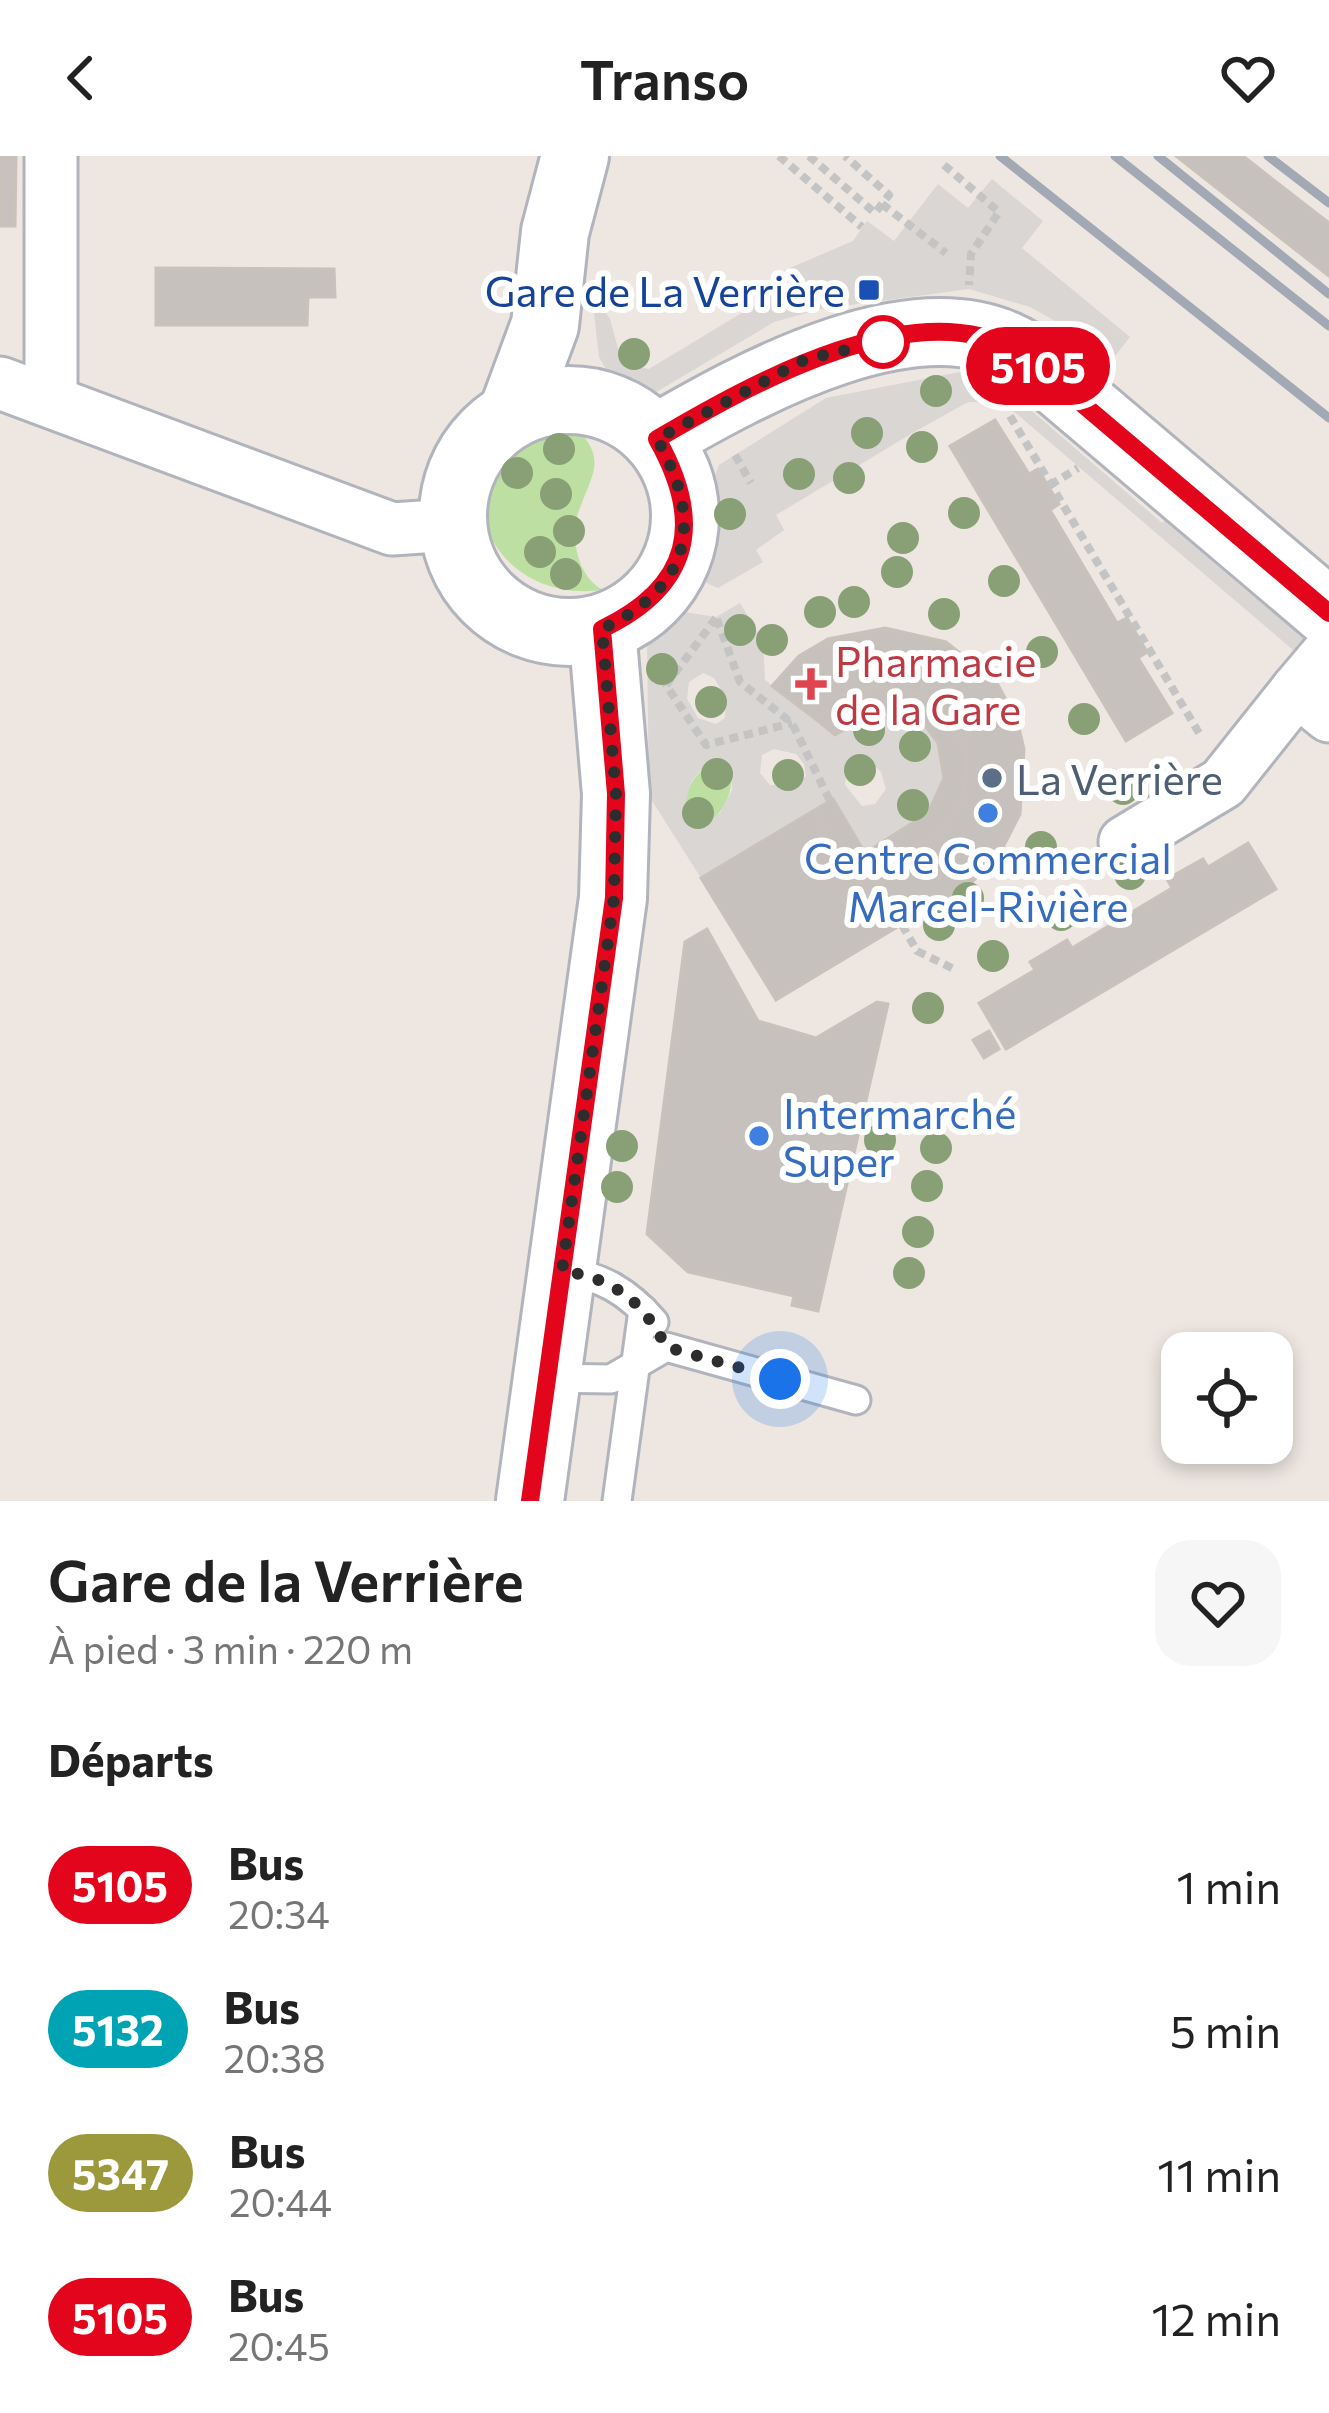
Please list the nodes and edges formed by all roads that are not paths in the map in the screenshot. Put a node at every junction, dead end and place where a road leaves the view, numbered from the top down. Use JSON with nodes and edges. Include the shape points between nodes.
{"nodes":[{"id":1,"x":51,"y":156,"type":"edge"},
{"id":2,"x":575,"y":156,"type":"edge"},
{"id":3,"x":603,"y":156,"type":"edge"},
{"id":4,"x":0,"y":382,"type":"edge"},
{"id":5,"x":51,"y":400,"type":"junction"},
{"id":6,"x":592,"y":400,"type":"junction"},
{"id":7,"x":512,"y":414,"type":"junction"},
{"id":8,"x":657,"y":439,"type":"junction"},
{"id":9,"x":452,"y":525,"type":"junction"},
{"id":10,"x":1329,"y":613,"type":"edge"},
{"id":11,"x":602,"y":629,"type":"junction"},
{"id":12,"x":1318,"y":686,"type":"edge"},
{"id":13,"x":1125,"y":842,"type":"dead end"},
{"id":14,"x":562,"y":1271,"type":"junction"},
{"id":15,"x":643,"y":1310,"type":"junction"},
{"id":16,"x":666,"y":1347,"type":"junction"},
{"id":17,"x":636,"y":1367,"type":"junction"},
{"id":18,"x":547,"y":1378,"type":"junction"},
{"id":19,"x":856,"y":1400,"type":"dead end"},
{"id":20,"x":530,"y":1501,"type":"edge"},
{"id":21,"x":617,"y":1501,"type":"edge"}],
"edges":[{"from":1,"to":5,"type":"street"},
{"from":2,"to":7,"type":"street","via":[[555,232],[545,325]]},
{"from":3,"to":6,"type":"street","via":[[581,323]]},
{"from":4,"to":5,"type":"street"},
{"from":5,"to":9,"type":"street","via":[[392,529]]},
{"from":6,"to":7,"type":"street","via":[[539,403]]},
{"from":6,"to":8,"type":"street"},
{"from":7,"to":9,"type":"street","via":[[466,460]]},
{"from":8,"to":10,"type":"street","via":[[806,359],[971,330],[1026,356]]},
{"from":8,"to":11,"type":"street","via":[[680,480],[686,518],[679,556],[661,589]]},
{"from":9,"to":11,"type":"street","via":[[477,589],[503,613],[534,628]]},
{"from":11,"to":14,"type":"street","via":[[616,794],[614,898]]},
{"from":12,"to":13,"type":"street","via":[[1227,778]]},
{"from":14,"to":15,"type":"lane","via":[[596,1275]]},
{"from":14,"to":18,"type":"street"},
{"from":15,"to":16,"type":"lane"},
{"from":15,"to":17,"type":"lane"},
{"from":16,"to":17,"type":"lane"},
{"from":16,"to":19,"type":"lane"},
{"from":17,"to":18,"type":"lane","via":[[611,1379]]},
{"from":17,"to":21,"type":"lane"},
{"from":18,"to":20,"type":"street"}]}
